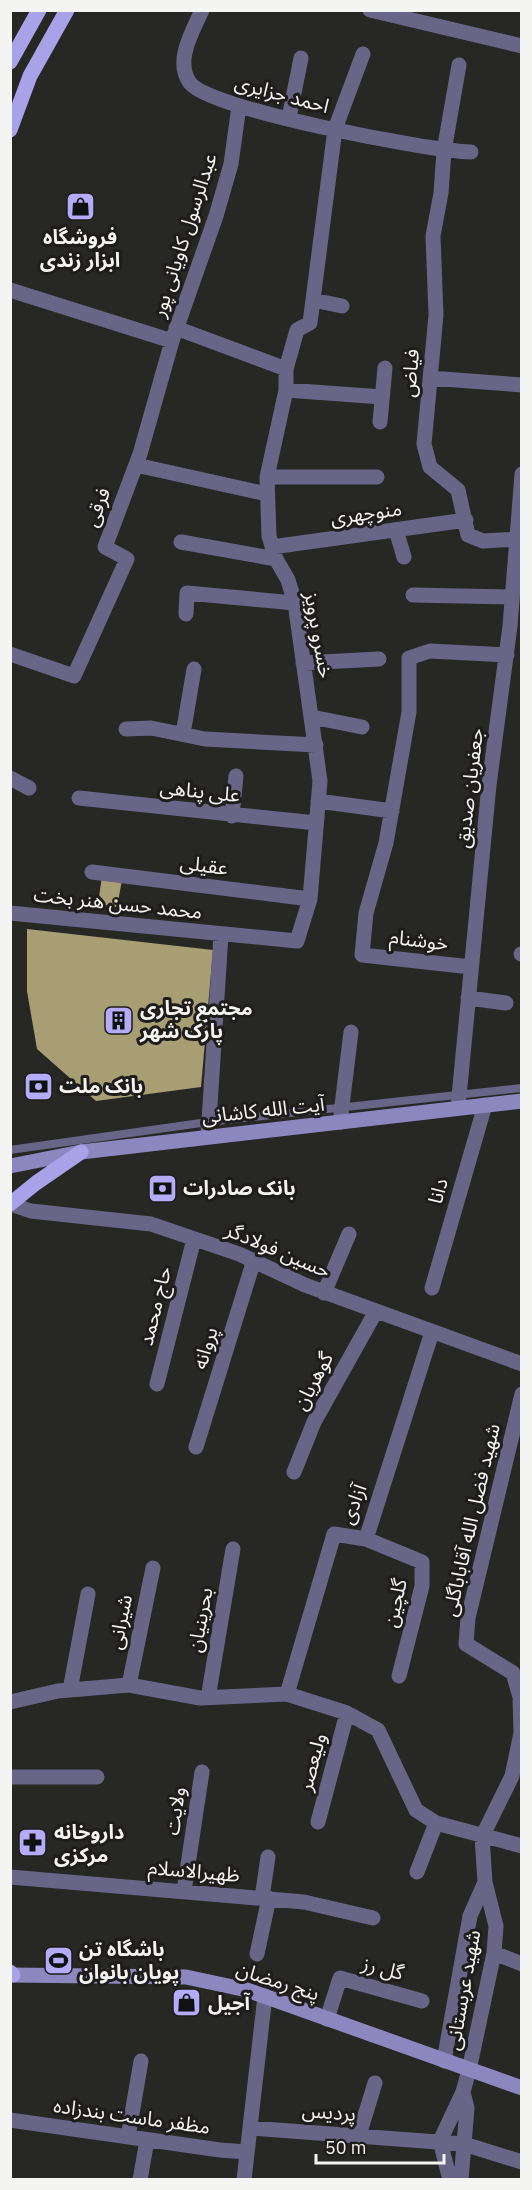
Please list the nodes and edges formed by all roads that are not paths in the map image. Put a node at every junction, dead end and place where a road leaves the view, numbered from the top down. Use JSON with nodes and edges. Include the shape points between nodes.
{"nodes":[{"id":1,"x":39,"y":10,"type":"edge"},
{"id":2,"x":67,"y":10,"type":"edge"},
{"id":3,"x":202,"y":10,"type":"edge"},
{"id":4,"x":370,"y":10,"type":"edge"},
{"id":5,"x":426,"y":17,"type":"edge"},
{"id":6,"x":522,"y":46,"type":"edge"},
{"id":7,"x":363,"y":54,"type":"dead end"},
{"id":8,"x":301,"y":58,"type":"dead end"},
{"id":9,"x":10,"y":62,"type":"edge"},
{"id":10,"x":459,"y":66,"type":"dead end"},
{"id":11,"x":239,"y":106,"type":"junction"},
{"id":12,"x":289,"y":118,"type":"junction"},
{"id":13,"x":335,"y":129,"type":"junction"},
{"id":14,"x":10,"y":130,"type":"edge"},
{"id":15,"x":444,"y":151,"type":"junction"},
{"id":16,"x":471,"y":152,"type":"dead end"},
{"id":17,"x":10,"y":290,"type":"edge"},
{"id":18,"x":313,"y":300,"type":"junction"},
{"id":19,"x":342,"y":306,"type":"dead end"},
{"id":20,"x":174,"y":335,"type":"junction"},
{"id":21,"x":385,"y":368,"type":"dead end"},
{"id":22,"x":286,"y":369,"type":"junction"},
{"id":23,"x":430,"y":378,"type":"junction"},
{"id":24,"x":522,"y":386,"type":"edge"},
{"id":25,"x":286,"y":390,"type":"junction"},
{"id":26,"x":382,"y":398,"type":"junction"},
{"id":27,"x":380,"y":422,"type":"dead end"},
{"id":28,"x":136,"y":465,"type":"junction"},
{"id":29,"x":267,"y":477,"type":"junction"},
{"id":30,"x":376,"y":477,"type":"dead end"},
{"id":31,"x":521,"y":484,"type":"edge"},
{"id":32,"x":267,"y":494,"type":"junction"},
{"id":33,"x":465,"y":520,"type":"junction"},
{"id":34,"x":396,"y":530,"type":"junction"},
{"id":35,"x":517,"y":539,"type":"junction"},
{"id":36,"x":181,"y":542,"type":"dead end"},
{"id":37,"x":274,"y":553,"type":"junction"},
{"id":38,"x":404,"y":557,"type":"dead end"},
{"id":39,"x":413,"y":596,"type":"dead end"},
{"id":40,"x":512,"y":597,"type":"junction"},
{"id":41,"x":295,"y":603,"type":"junction"},
{"id":42,"x":186,"y":614,"type":"dead end"},
{"id":43,"x":516,"y":626,"type":"edge"},
{"id":44,"x":10,"y":654,"type":"edge"},
{"id":45,"x":507,"y":655,"type":"junction"},
{"id":46,"x":379,"y":659,"type":"dead end"},
{"id":47,"x":303,"y":663,"type":"junction"},
{"id":48,"x":194,"y":669,"type":"dead end"},
{"id":49,"x":312,"y":717,"type":"junction"},
{"id":50,"x":363,"y":727,"type":"dead end"},
{"id":51,"x":126,"y":729,"type":"dead end"},
{"id":52,"x":183,"y":734,"type":"junction"},
{"id":53,"x":316,"y":745,"type":"junction"},
{"id":54,"x":236,"y":776,"type":"dead end"},
{"id":55,"x":10,"y":778,"type":"edge"},
{"id":56,"x":29,"y":788,"type":"dead end"},
{"id":57,"x":79,"y":798,"type":"dead end"},
{"id":58,"x":318,"y":801,"type":"junction"},
{"id":59,"x":392,"y":811,"type":"junction"},
{"id":60,"x":232,"y":816,"type":"junction"},
{"id":61,"x":316,"y":823,"type":"junction"},
{"id":62,"x":92,"y":872,"type":"dead end"},
{"id":63,"x":310,"y":899,"type":"junction"},
{"id":64,"x":10,"y":913,"type":"edge"},
{"id":65,"x":221,"y":935,"type":"junction"},
{"id":66,"x":471,"y":967,"type":"junction"},
{"id":67,"x":468,"y":998,"type":"junction"},
{"id":68,"x":506,"y":1003,"type":"dead end"},
{"id":69,"x":351,"y":1032,"type":"dead end"},
{"id":70,"x":522,"y":1088,"type":"edge"},
{"id":71,"x":459,"y":1101,"type":"junction"},
{"id":72,"x":522,"y":1101,"type":"edge"},
{"id":73,"x":485,"y":1105,"type":"junction"},
{"id":74,"x":340,"y":1115,"type":"junction"},
{"id":75,"x":208,"y":1129,"type":"junction"},
{"id":76,"x":10,"y":1150,"type":"edge"},
{"id":77,"x":81,"y":1152,"type":"junction"},
{"id":78,"x":10,"y":1166,"type":"edge"},
{"id":79,"x":10,"y":1204,"type":"edge"},
{"id":80,"x":349,"y":1234,"type":"dead end"},
{"id":81,"x":194,"y":1239,"type":"junction"},
{"id":82,"x":254,"y":1260,"type":"junction"},
{"id":83,"x":432,"y":1288,"type":"dead end"},
{"id":84,"x":324,"y":1293,"type":"junction"},
{"id":85,"x":375,"y":1313,"type":"junction"},
{"id":86,"x":432,"y":1332,"type":"junction"},
{"id":87,"x":522,"y":1364,"type":"edge"},
{"id":88,"x":157,"y":1384,"type":"dead end"},
{"id":89,"x":522,"y":1394,"type":"edge"},
{"id":90,"x":196,"y":1447,"type":"dead end"},
{"id":91,"x":294,"y":1472,"type":"dead end"},
{"id":92,"x":366,"y":1539,"type":"junction"},
{"id":93,"x":233,"y":1549,"type":"dead end"},
{"id":94,"x":153,"y":1568,"type":"dead end"},
{"id":95,"x":88,"y":1594,"type":"dead end"},
{"id":96,"x":399,"y":1676,"type":"dead end"},
{"id":97,"x":129,"y":1685,"type":"junction"},
{"id":98,"x":70,"y":1690,"type":"junction"},
{"id":99,"x":287,"y":1694,"type":"junction"},
{"id":100,"x":208,"y":1698,"type":"junction"},
{"id":101,"x":10,"y":1702,"type":"edge"},
{"id":102,"x":345,"y":1720,"type":"junction"},
{"id":103,"x":202,"y":1772,"type":"dead end"},
{"id":104,"x":10,"y":1777,"type":"edge"},
{"id":105,"x":97,"y":1777,"type":"dead end"},
{"id":106,"x":318,"y":1822,"type":"dead end"},
{"id":107,"x":436,"y":1823,"type":"junction"},
{"id":108,"x":484,"y":1832,"type":"junction"},
{"id":109,"x":522,"y":1846,"type":"edge"},
{"id":110,"x":268,"y":1857,"type":"dead end"},
{"id":111,"x":417,"y":1872,"type":"dead end"},
{"id":112,"x":10,"y":1877,"type":"edge"},
{"id":113,"x":485,"y":1882,"type":"junction"},
{"id":114,"x":184,"y":1891,"type":"junction"},
{"id":115,"x":265,"y":1898,"type":"junction"},
{"id":116,"x":373,"y":1918,"type":"dead end"},
{"id":117,"x":495,"y":1953,"type":"junction"},
{"id":118,"x":257,"y":1954,"type":"dead end"},
{"id":119,"x":522,"y":1965,"type":"edge"},
{"id":120,"x":11,"y":1974,"type":"edge"},
{"id":121,"x":265,"y":1996,"type":"junction"},
{"id":122,"x":422,"y":2001,"type":"dead end"},
{"id":123,"x":327,"y":2019,"type":"junction"},
{"id":124,"x":141,"y":2061,"type":"dead end"},
{"id":125,"x":444,"y":2061,"type":"junction"},
{"id":126,"x":469,"y":2070,"type":"junction"},
{"id":127,"x":375,"y":2083,"type":"dead end"},
{"id":128,"x":522,"y":2088,"type":"edge"},
{"id":129,"x":463,"y":2092,"type":"junction"},
{"id":130,"x":10,"y":2120,"type":"edge"},
{"id":131,"x":252,"y":2128,"type":"junction"},
{"id":132,"x":359,"y":2135,"type":"junction"},
{"id":133,"x":128,"y":2137,"type":"junction"},
{"id":134,"x":147,"y":2140,"type":"junction"},
{"id":135,"x":440,"y":2141,"type":"junction"},
{"id":136,"x":464,"y":2144,"type":"junction"},
{"id":137,"x":247,"y":2152,"type":"junction"},
{"id":138,"x":522,"y":2162,"type":"edge"},
{"id":139,"x":140,"y":2180,"type":"edge"},
{"id":140,"x":244,"y":2180,"type":"edge"},
{"id":141,"x":450,"y":2180,"type":"edge"},
{"id":142,"x":461,"y":2180,"type":"edge"}],
"edges":[{"from":1,"to":9,"type":"main road"},
{"from":2,"to":14,"type":"main road","via":[[30,76]]},
{"from":3,"to":11,"type":"street","name":"احمد جزایری","via":[[188,43],[183,68],[191,84]]},
{"from":4,"to":5,"type":"street"},
{"from":5,"to":6,"type":"street"},
{"from":7,"to":13,"type":"street","name":"خسرو پرویز"},
{"from":8,"to":12,"type":"street"},
{"from":10,"to":15,"type":"street","name":"فیاض"},
{"from":11,"to":12,"type":"street","name":"احمد جزایری"},
{"from":11,"to":20,"type":"street","name":"عبدالرسول کاویانی پور","via":[[231,164]]},
{"from":12,"to":13,"type":"street","name":"احمد جزایری"},
{"from":13,"to":15,"type":"street","name":"احمد جزایری"},
{"from":13,"to":18,"type":"street","name":"خسرو پرویز"},
{"from":15,"to":16,"type":"street","name":"احمد جزایری"},
{"from":15,"to":23,"type":"street","name":"فیاض","via":[[433,236],[436,315]]},
{"from":17,"to":20,"type":"street"},
{"from":18,"to":19,"type":"street"},
{"from":18,"to":22,"type":"street","name":"خسرو پرویز","via":[[310,323],[297,330]]},
{"from":20,"to":22,"type":"street"},
{"from":20,"to":28,"type":"street","name":"فرقی"},
{"from":21,"to":26,"type":"street"},
{"from":22,"to":25,"type":"street","name":"خسرو پرویز"},
{"from":23,"to":24,"type":"street"},
{"from":23,"to":33,"type":"street","name":"فیاض","via":[[424,444],[430,467],[458,490]]},
{"from":25,"to":26,"type":"street"},
{"from":25,"to":29,"type":"street","name":"خسرو پرویز"},
{"from":26,"to":27,"type":"street"},
{"from":28,"to":32,"type":"street"},
{"from":28,"to":44,"type":"street","name":"فرقی","via":[[105,547],[126,559],[74,676]]},
{"from":29,"to":30,"type":"street"},
{"from":29,"to":32,"type":"street","name":"خسرو پرویز"},
{"from":31,"to":35,"type":"street","name":"جعفریان صدیق"},
{"from":32,"to":37,"type":"street","name":"خسرو پرویز"},
{"from":33,"to":34,"type":"street","name":"منوچهری"},
{"from":33,"to":35,"type":"street","name":"فیاض","via":[[468,535],[483,541]]},
{"from":34,"to":37,"type":"street","name":"منوچهری"},
{"from":34,"to":38,"type":"street"},
{"from":35,"to":40,"type":"street","name":"جعفریان صدیق"},
{"from":36,"to":37,"type":"street","name":"منوچهری"},
{"from":37,"to":41,"type":"street","name":"خسرو پرویز"},
{"from":39,"to":40,"type":"street"},
{"from":40,"to":43,"type":"street","name":"جعفریان صدیق"},
{"from":41,"to":42,"type":"street","via":[[187,592]]},
{"from":41,"to":47,"type":"street","name":"خسرو پرویز"},
{"from":43,"to":45,"type":"street","name":"جعفریان صدیق"},
{"from":45,"to":59,"type":"street","via":[[430,651],[409,658],[409,712]]},
{"from":45,"to":66,"type":"street","name":"جعفریان صدیق"},
{"from":46,"to":47,"type":"street"},
{"from":47,"to":49,"type":"street","name":"خسرو پرویز"},
{"from":48,"to":52,"type":"street"},
{"from":49,"to":50,"type":"street"},
{"from":49,"to":53,"type":"street","name":"خسرو پرویز"},
{"from":51,"to":52,"type":"street","via":[[151,728]]},
{"from":52,"to":53,"type":"street","via":[[205,739]]},
{"from":53,"to":58,"type":"street","name":"خسرو پرویز"},
{"from":54,"to":60,"type":"street"},
{"from":55,"to":56,"type":"street"},
{"from":57,"to":60,"type":"street","name":"علی پناهی"},
{"from":58,"to":59,"type":"street"},
{"from":58,"to":61,"type":"street","name":"خسرو پرویز"},
{"from":59,"to":66,"type":"street","name":"خوشنام","via":[[366,913],[362,954]]},
{"from":60,"to":61,"type":"street","name":"علی پناهی"},
{"from":61,"to":63,"type":"street","name":"خسرو پرویز"},
{"from":62,"to":63,"type":"street","name":"عقیلی"},
{"from":63,"to":65,"type":"street","name":"خسرو پرویز","via":[[297,941]]},
{"from":64,"to":65,"type":"street","name":"محمد حسن هنر بخت"},
{"from":65,"to":75,"type":"street"},
{"from":66,"to":67,"type":"street","name":"جعفریان صدیق"},
{"from":67,"to":68,"type":"street"},
{"from":67,"to":71,"type":"street","name":"جعفریان صدیق"},
{"from":69,"to":74,"type":"street"},
{"from":70,"to":71,"type":"lane","name":"آیت الله کاشانی"},
{"from":71,"to":73,"type":"main road","name":"آیت الله کاشانی"},
{"from":71,"to":74,"type":"main road","name":"آیت الله کاشانی"},
{"from":72,"to":73,"type":"main road","name":"آیت الله کاشانی"},
{"from":73,"to":83,"type":"street","name":"دانا"},
{"from":74,"to":75,"type":"main road","name":"آیت الله کاشانی"},
{"from":75,"to":76,"type":"lane","name":"آیت الله کاشانی"},
{"from":75,"to":77,"type":"main road","name":"آیت الله کاشانی"},
{"from":77,"to":78,"type":"main road","name":"آیت الله کاشانی"},
{"from":77,"to":79,"type":"main road"},
{"from":79,"to":81,"type":"street","name":"حسین فولادگر","via":[[31,1211],[151,1224]]},
{"from":80,"to":84,"type":"street"},
{"from":81,"to":82,"type":"street","name":"حسین فولادگر"},
{"from":81,"to":88,"type":"street","name":"حاج محمد"},
{"from":82,"to":84,"type":"street","name":"حسین فولادگر"},
{"from":82,"to":90,"type":"street","name":"پروانه"},
{"from":84,"to":85,"type":"street","name":"حسین فولادگر"},
{"from":85,"to":86,"type":"street","name":"حسین فولادگر"},
{"from":85,"to":91,"type":"street","name":"گوهریان","via":[[314,1422]]},
{"from":86,"to":87,"type":"street","name":"حسین فولادگر"},
{"from":86,"to":92,"type":"street","name":"آزادی"},
{"from":89,"to":108,"type":"street","name":"شهید فضل الله آقاباباگلی","via":[[468,1618],[466,1644],[513,1673],[520,1696],[521,1733],[512,1776]]},
{"from":92,"to":96,"type":"street","name":"گلچین","via":[[422,1562],[422,1586]]},
{"from":92,"to":99,"type":"street","name":"آزادی","via":[[334,1534]]},
{"from":93,"to":100,"type":"street","name":"بحرینیان"},
{"from":94,"to":97,"type":"street","name":"شیرانی"},
{"from":95,"to":98,"type":"street"},
{"from":97,"to":98,"type":"street"},
{"from":97,"to":100,"type":"street"},
{"from":98,"to":101,"type":"street"},
{"from":99,"to":100,"type":"street"},
{"from":99,"to":102,"type":"street"},
{"from":102,"to":106,"type":"street","name":"ولیعصر"},
{"from":102,"to":107,"type":"street","via":[[378,1730],[413,1803]]},
{"from":103,"to":114,"type":"street","name":"ولایت"},
{"from":104,"to":105,"type":"street"},
{"from":107,"to":108,"type":"street"},
{"from":107,"to":111,"type":"street"},
{"from":108,"to":109,"type":"street"},
{"from":108,"to":113,"type":"street","name":"شهید عربستانی"},
{"from":110,"to":115,"type":"street"},
{"from":112,"to":114,"type":"street","name":"ظهیرالاسلام"},
{"from":113,"to":117,"type":"street","name":"شهید عربستانی","via":[[496,1926]]},
{"from":113,"to":125,"type":"street","name":"شهید عربستانی","via":[[470,1916]]},
{"from":114,"to":115,"type":"street","name":"ظهیرالاسلام"},
{"from":115,"to":116,"type":"street","name":"ظهیرالاسلام","via":[[304,1902]]},
{"from":115,"to":118,"type":"street"},
{"from":117,"to":119,"type":"street"},
{"from":117,"to":126,"type":"street","name":"شهید عربستانی"},
{"from":120,"to":121,"type":"main road","name":"پنج رمضان","via":[[186,1977]]},
{"from":121,"to":123,"type":"main road","name":"پنج رمضان"},
{"from":121,"to":131,"type":"street"},
{"from":122,"to":123,"type":"street","name":"گل رز","via":[[340,1978]]},
{"from":123,"to":125,"type":"main road","name":"پنج رمضان"},
{"from":124,"to":133,"type":"street"},
{"from":125,"to":126,"type":"main road","name":"پنج رمضان"},
{"from":126,"to":128,"type":"main road","name":"پنج رمضان"},
{"from":126,"to":129,"type":"street","name":"شهید عربستانی"},
{"from":127,"to":132,"type":"street"},
{"from":129,"to":135,"type":"street"},
{"from":129,"to":136,"type":"street","via":[[467,2108]]},
{"from":130,"to":133,"type":"street","name":"مظفر ماست بندزاده"},
{"from":131,"to":132,"type":"street","name":"پردیس"},
{"from":131,"to":137,"type":"street"},
{"from":132,"to":135,"type":"street","name":"پردیس"},
{"from":133,"to":134,"type":"street","name":"مظفر ماست بندزاده"},
{"from":134,"to":137,"type":"street","name":"مظفر ماست بندزاده"},
{"from":134,"to":139,"type":"street"},
{"from":135,"to":136,"type":"street","name":"پردیس"},
{"from":135,"to":141,"type":"street"},
{"from":136,"to":138,"type":"street","name":"پردیس"},
{"from":136,"to":142,"type":"street"},
{"from":137,"to":140,"type":"street"}]}
